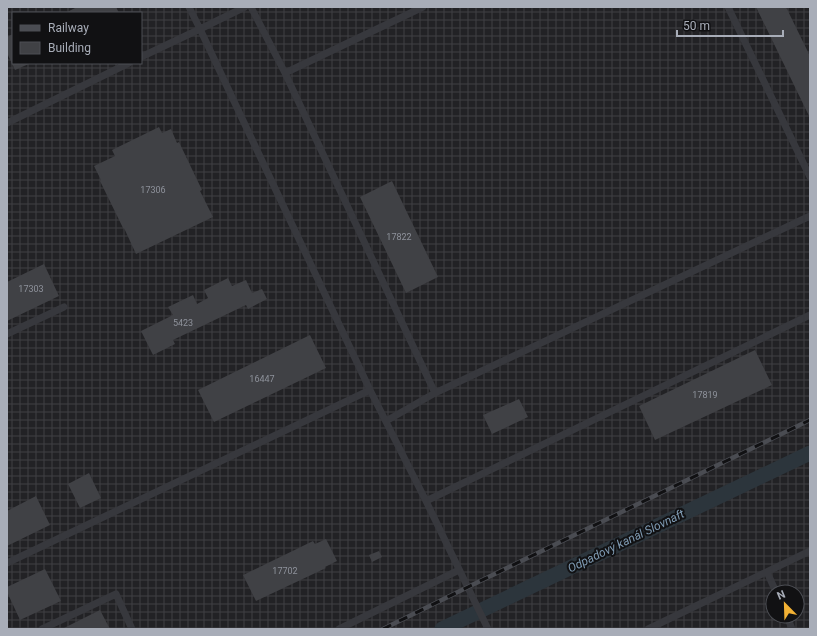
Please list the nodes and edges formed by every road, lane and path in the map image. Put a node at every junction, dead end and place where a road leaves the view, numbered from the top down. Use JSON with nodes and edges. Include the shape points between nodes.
{"nodes":[{"id":1,"x":189,"y":7,"type":"edge"},
{"id":2,"x":245,"y":7,"type":"edge"},
{"id":3,"x":251,"y":7,"type":"edge"},
{"id":4,"x":423,"y":7,"type":"edge"},
{"id":5,"x":728,"y":7,"type":"edge"},
{"id":6,"x":200,"y":29,"type":"junction"},
{"id":7,"x":142,"y":57,"type":"edge"},
{"id":8,"x":127,"y":64,"type":"edge"},
{"id":9,"x":285,"y":73,"type":"junction"},
{"id":10,"x":7,"y":123,"type":"edge"},
{"id":11,"x":807,"y":164,"type":"edge"},
{"id":12,"x":810,"y":177,"type":"edge"},
{"id":13,"x":810,"y":216,"type":"edge"},
{"id":14,"x":64,"y":307,"type":"dead end"},
{"id":15,"x":810,"y":315,"type":"edge"},
{"id":16,"x":7,"y":334,"type":"edge"},
{"id":17,"x":370,"y":390,"type":"junction"},
{"id":18,"x":435,"y":393,"type":"junction"},
{"id":19,"x":386,"y":421,"type":"junction"},
{"id":20,"x":426,"y":501,"type":"junction"},
{"id":21,"x":810,"y":551,"type":"edge"},
{"id":22,"x":7,"y":563,"type":"edge"},
{"id":23,"x":459,"y":570,"type":"junction"},
{"id":24,"x":767,"y":572,"type":"junction"},
{"id":25,"x":772,"y":584,"type":"edge"},
{"id":26,"x":42,"y":629,"type":"edge"},
{"id":27,"x":132,"y":629,"type":"edge"},
{"id":28,"x":339,"y":629,"type":"edge"},
{"id":29,"x":488,"y":629,"type":"edge"},
{"id":30,"x":648,"y":629,"type":"edge"}],
"edges":[{"from":1,"to":6,"type":"lane"},
{"from":2,"to":6,"type":"lane"},
{"from":3,"to":9,"type":"lane"},
{"from":4,"to":9,"type":"lane"},
{"from":5,"to":11,"type":"lane"},
{"from":6,"to":7,"type":"lane"},
{"from":6,"to":17,"type":"lane"},
{"from":8,"to":10,"type":"lane"},
{"from":9,"to":18,"type":"lane"},
{"from":11,"to":12,"type":"lane"},
{"from":13,"to":18,"type":"lane"},
{"from":14,"to":16,"type":"lane"},
{"from":15,"to":20,"type":"lane"},
{"from":17,"to":19,"type":"lane"},
{"from":17,"to":22,"type":"lane"},
{"from":18,"to":19,"type":"lane"},
{"from":19,"to":20,"type":"lane"},
{"from":20,"to":23,"type":"lane"},
{"from":21,"to":24,"type":"lane"},
{"from":23,"to":28,"type":"lane"},
{"from":23,"to":29,"type":"lane"},
{"from":24,"to":25,"type":"lane"},
{"from":24,"to":30,"type":"lane"},
{"from":26,"to":27,"type":"lane","via":[[116,594]]}]}
